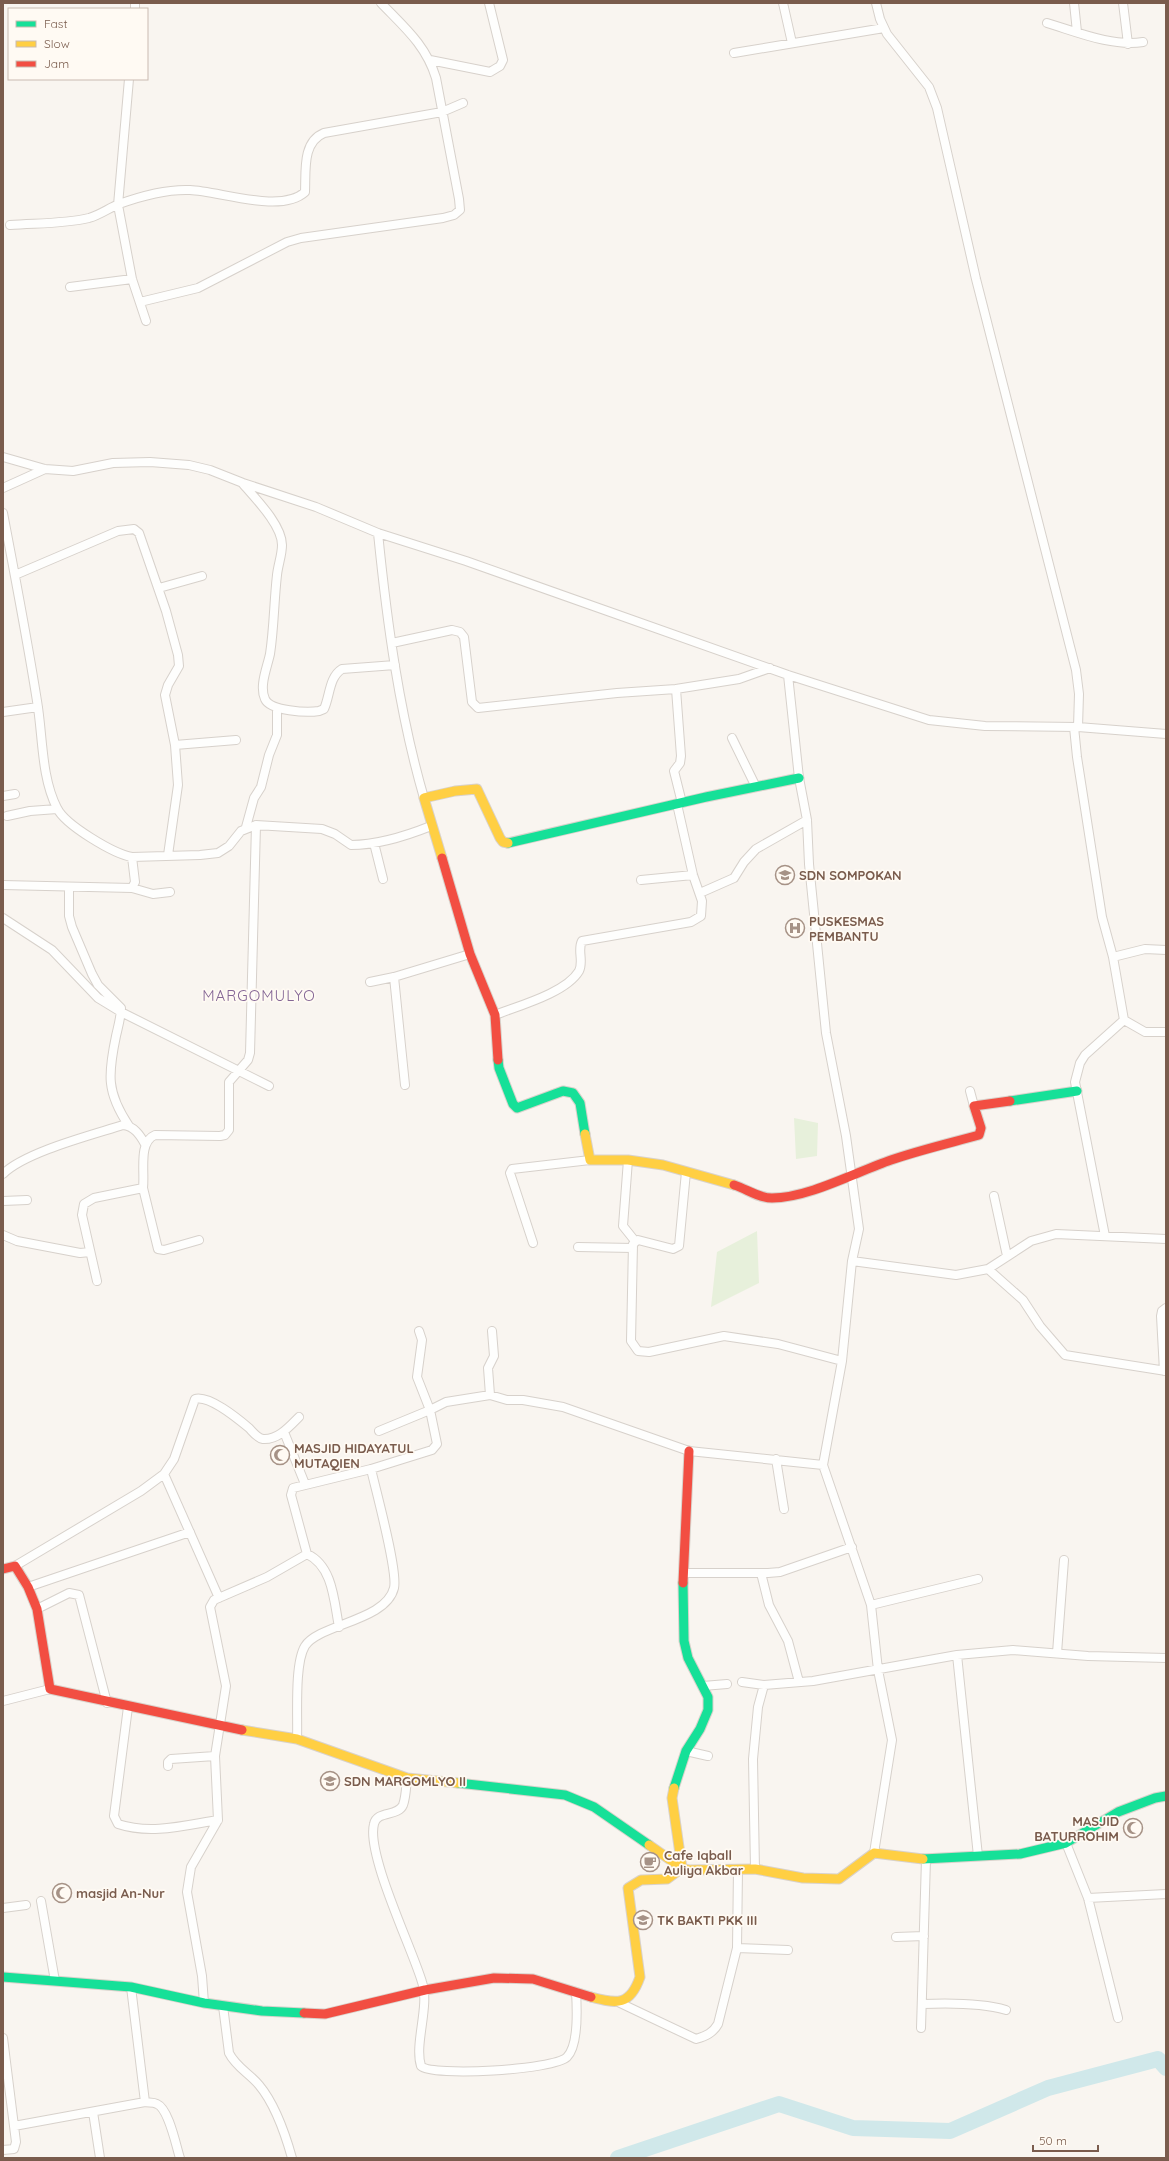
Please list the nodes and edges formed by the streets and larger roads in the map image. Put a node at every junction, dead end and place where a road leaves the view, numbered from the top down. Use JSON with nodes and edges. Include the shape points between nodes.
{"nodes":[{"id":1,"x":381,"y":3,"type":"edge"},
{"id":2,"x":489,"y":3,"type":"edge"},
{"id":3,"x":783,"y":3,"type":"edge"},
{"id":4,"x":876,"y":3,"type":"edge"},
{"id":5,"x":1074,"y":3,"type":"edge"},
{"id":6,"x":1123,"y":3,"type":"edge"},
{"id":7,"x":1047,"y":23,"type":"dead end"},
{"id":8,"x":884,"y":28,"type":"junction"},
{"id":9,"x":1077,"y":32,"type":"junction"},
{"id":10,"x":1143,"y":42,"type":"dead end"},
{"id":11,"x":792,"y":43,"type":"junction"},
{"id":12,"x":1128,"y":44,"type":"junction"},
{"id":13,"x":734,"y":53,"type":"dead end"},
{"id":14,"x":430,"y":60,"type":"junction"},
{"id":15,"x":129,"y":80,"type":"edge"},
{"id":16,"x":463,"y":103,"type":"dead end"},
{"id":17,"x":442,"y":112,"type":"junction"},
{"id":18,"x":118,"y":204,"type":"junction"},
{"id":19,"x":10,"y":226,"type":"dead end"},
{"id":20,"x":132,"y":279,"type":"junction"},
{"id":21,"x":70,"y":286,"type":"dead end"},
{"id":22,"x":140,"y":302,"type":"junction"},
{"id":23,"x":146,"y":321,"type":"dead end"},
{"id":24,"x":3,"y":457,"type":"edge"},
{"id":25,"x":44,"y":469,"type":"junction"},
{"id":26,"x":243,"y":483,"type":"junction"},
{"id":27,"x":3,"y":488,"type":"edge"},
{"id":28,"x":3,"y":513,"type":"edge"},
{"id":29,"x":378,"y":533,"type":"junction"},
{"id":30,"x":15,"y":575,"type":"junction"},
{"id":31,"x":202,"y":576,"type":"dead end"},
{"id":32,"x":159,"y":588,"type":"junction"},
{"id":33,"x":392,"y":643,"type":"junction"},
{"id":34,"x":395,"y":665,"type":"junction"},
{"id":35,"x":770,"y":668,"type":"junction"},
{"id":36,"x":788,"y":675,"type":"junction"},
{"id":37,"x":676,"y":690,"type":"junction"},
{"id":38,"x":38,"y":707,"type":"junction"},
{"id":39,"x":277,"y":708,"type":"junction"},
{"id":40,"x":3,"y":712,"type":"edge"},
{"id":41,"x":1076,"y":727,"type":"junction"},
{"id":42,"x":1166,"y":734,"type":"edge"},
{"id":43,"x":732,"y":738,"type":"dead end"},
{"id":44,"x":236,"y":740,"type":"dead end"},
{"id":45,"x":175,"y":745,"type":"junction"},
{"id":46,"x":799,"y":778,"type":"junction"},
{"id":47,"x":756,"y":787,"type":"junction"},
{"id":48,"x":15,"y":794,"type":"dead end"},
{"id":49,"x":3,"y":796,"type":"edge"},
{"id":50,"x":424,"y":798,"type":"junction"},
{"id":51,"x":679,"y":803,"type":"junction"},
{"id":52,"x":57,"y":809,"type":"junction"},
{"id":53,"x":7,"y":816,"type":"dead end"},
{"id":54,"x":807,"y":820,"type":"junction"},
{"id":55,"x":256,"y":825,"type":"junction"},
{"id":56,"x":431,"y":826,"type":"junction"},
{"id":57,"x":246,"y":827,"type":"junction"},
{"id":58,"x":374,"y":843,"type":"junction"},
{"id":59,"x":168,"y":855,"type":"junction"},
{"id":60,"x":132,"y":856,"type":"junction"},
{"id":61,"x":693,"y":875,"type":"junction"},
{"id":62,"x":383,"y":879,"type":"dead end"},
{"id":63,"x":641,"y":880,"type":"dead end"},
{"id":64,"x":3,"y":885,"type":"edge"},
{"id":65,"x":69,"y":887,"type":"junction"},
{"id":66,"x":132,"y":888,"type":"junction"},
{"id":67,"x":170,"y":892,"type":"dead end"},
{"id":68,"x":700,"y":893,"type":"junction"},
{"id":69,"x":3,"y":918,"type":"edge"},
{"id":70,"x":1166,"y":950,"type":"edge"},
{"id":71,"x":470,"y":954,"type":"junction"},
{"id":72,"x":1113,"y":957,"type":"junction"},
{"id":73,"x":394,"y":977,"type":"junction"},
{"id":74,"x":370,"y":982,"type":"dead end"},
{"id":75,"x":121,"y":1012,"type":"junction"},
{"id":76,"x":495,"y":1015,"type":"junction"},
{"id":77,"x":1124,"y":1020,"type":"junction"},
{"id":78,"x":1166,"y":1032,"type":"edge"},
{"id":79,"x":239,"y":1070,"type":"junction"},
{"id":80,"x":405,"y":1085,"type":"dead end"},
{"id":81,"x":269,"y":1086,"type":"dead end"},
{"id":82,"x":970,"y":1091,"type":"dead end"},
{"id":83,"x":1077,"y":1091,"type":"junction"},
{"id":84,"x":974,"y":1106,"type":"junction"},
{"id":85,"x":129,"y":1126,"type":"junction"},
{"id":86,"x":145,"y":1144,"type":"junction"},
{"id":87,"x":590,"y":1160,"type":"junction"},
{"id":88,"x":628,"y":1160,"type":"junction"},
{"id":89,"x":686,"y":1172,"type":"junction"},
{"id":90,"x":3,"y":1174,"type":"edge"},
{"id":91,"x":851,"y":1177,"type":"junction"},
{"id":92,"x":143,"y":1188,"type":"junction"},
{"id":93,"x":994,"y":1196,"type":"dead end"},
{"id":94,"x":26,"y":1200,"type":"dead end"},
{"id":95,"x":3,"y":1201,"type":"edge"},
{"id":96,"x":3,"y":1235,"type":"edge"},
{"id":97,"x":1105,"y":1236,"type":"junction"},
{"id":98,"x":1166,"y":1239,"type":"edge"},
{"id":99,"x":199,"y":1240,"type":"dead end"},
{"id":100,"x":533,"y":1243,"type":"dead end"},
{"id":101,"x":634,"y":1244,"type":"junction"},
{"id":102,"x":578,"y":1247,"type":"dead end"},
{"id":103,"x":90,"y":1252,"type":"junction"},
{"id":104,"x":1008,"y":1256,"type":"junction"},
{"id":105,"x":852,"y":1261,"type":"junction"},
{"id":106,"x":988,"y":1269,"type":"junction"},
{"id":107,"x":97,"y":1281,"type":"dead end"},
{"id":108,"x":1166,"y":1308,"type":"edge"},
{"id":109,"x":419,"y":1331,"type":"dead end"},
{"id":110,"x":492,"y":1332,"type":"dead end"},
{"id":111,"x":842,"y":1361,"type":"junction"},
{"id":112,"x":1165,"y":1371,"type":"edge"},
{"id":113,"x":490,"y":1395,"type":"junction"},
{"id":114,"x":430,"y":1410,"type":"junction"},
{"id":115,"x":299,"y":1417,"type":"dead end"},
{"id":116,"x":379,"y":1431,"type":"dead end"},
{"id":117,"x":284,"y":1432,"type":"junction"},
{"id":118,"x":689,"y":1451,"type":"junction"},
{"id":119,"x":776,"y":1459,"type":"junction"},
{"id":120,"x":823,"y":1465,"type":"junction"},
{"id":121,"x":372,"y":1469,"type":"junction"},
{"id":122,"x":164,"y":1474,"type":"junction"},
{"id":123,"x":305,"y":1484,"type":"junction"},
{"id":124,"x":784,"y":1509,"type":"dead end"},
{"id":125,"x":190,"y":1532,"type":"junction"},
{"id":126,"x":852,"y":1547,"type":"junction"},
{"id":127,"x":307,"y":1554,"type":"junction"},
{"id":128,"x":1064,"y":1560,"type":"dead end"},
{"id":129,"x":15,"y":1566,"type":"junction"},
{"id":130,"x":3,"y":1569,"type":"edge"},
{"id":131,"x":683,"y":1573,"type":"junction"},
{"id":132,"x":761,"y":1573,"type":"junction"},
{"id":133,"x":978,"y":1579,"type":"dead end"},
{"id":134,"x":28,"y":1587,"type":"junction"},
{"id":135,"x":219,"y":1598,"type":"junction"},
{"id":136,"x":871,"y":1605,"type":"junction"},
{"id":137,"x":37,"y":1609,"type":"junction"},
{"id":138,"x":339,"y":1627,"type":"junction"},
{"id":139,"x":1057,"y":1653,"type":"junction"},
{"id":140,"x":957,"y":1655,"type":"junction"},
{"id":141,"x":1166,"y":1658,"type":"edge"},
{"id":142,"x":878,"y":1670,"type":"junction"},
{"id":143,"x":742,"y":1682,"type":"dead end"},
{"id":144,"x":799,"y":1682,"type":"junction"},
{"id":145,"x":727,"y":1684,"type":"dead end"},
{"id":146,"x":764,"y":1685,"type":"junction"},
{"id":147,"x":703,"y":1686,"type":"junction"},
{"id":148,"x":50,"y":1688,"type":"junction"},
{"id":149,"x":3,"y":1701,"type":"edge"},
{"id":150,"x":107,"y":1703,"type":"junction"},
{"id":151,"x":128,"y":1707,"type":"junction"},
{"id":152,"x":219,"y":1726,"type":"junction"},
{"id":153,"x":297,"y":1739,"type":"junction"},
{"id":154,"x":686,"y":1751,"type":"junction"},
{"id":155,"x":215,"y":1756,"type":"junction"},
{"id":156,"x":708,"y":1756,"type":"dead end"},
{"id":157,"x":168,"y":1766,"type":"dead end"},
{"id":158,"x":407,"y":1778,"type":"junction"},
{"id":159,"x":1166,"y":1796,"type":"edge"},
{"id":160,"x":218,"y":1820,"type":"junction"},
{"id":161,"x":1066,"y":1843,"type":"junction"},
{"id":162,"x":874,"y":1853,"type":"junction"},
{"id":163,"x":978,"y":1856,"type":"junction"},
{"id":164,"x":926,"y":1859,"type":"junction"},
{"id":165,"x":682,"y":1868,"type":"junction"},
{"id":166,"x":755,"y":1869,"type":"junction"},
{"id":167,"x":738,"y":1870,"type":"junction"},
{"id":168,"x":1166,"y":1894,"type":"edge"},
{"id":169,"x":1088,"y":1898,"type":"junction"},
{"id":170,"x":41,"y":1900,"type":"dead end"},
{"id":171,"x":26,"y":1905,"type":"dead end"},
{"id":172,"x":3,"y":1908,"type":"edge"},
{"id":173,"x":924,"y":1936,"type":"junction"},
{"id":174,"x":896,"y":1937,"type":"dead end"},
{"id":175,"x":737,"y":1948,"type":"junction"},
{"id":176,"x":788,"y":1950,"type":"dead end"},
{"id":177,"x":3,"y":1977,"type":"edge"},
{"id":178,"x":55,"y":1981,"type":"junction"},
{"id":179,"x":131,"y":1987,"type":"junction"},
{"id":180,"x":425,"y":1990,"type":"junction"},
{"id":181,"x":576,"y":1992,"type":"junction"},
{"id":182,"x":620,"y":2002,"type":"junction"},
{"id":183,"x":204,"y":2003,"type":"junction"},
{"id":184,"x":923,"y":2004,"type":"junction"},
{"id":185,"x":224,"y":2006,"type":"junction"},
{"id":186,"x":1006,"y":2010,"type":"dead end"},
{"id":187,"x":1118,"y":2018,"type":"dead end"},
{"id":188,"x":921,"y":2028,"type":"dead end"},
{"id":189,"x":3,"y":2038,"type":"edge"},
{"id":190,"x":144,"y":2102,"type":"junction"},
{"id":191,"x":93,"y":2112,"type":"junction"},
{"id":192,"x":14,"y":2126,"type":"junction"},
{"id":193,"x":3,"y":2150,"type":"edge"},
{"id":194,"x":100,"y":2158,"type":"edge"},
{"id":195,"x":180,"y":2158,"type":"edge"},
{"id":196,"x":292,"y":2158,"type":"edge"}],
"edges":[{"from":1,"to":14,"type":"street","via":[[415,39]]},
{"from":2,"to":14,"type":"street","via":[[503,60],[500,66],[490,72]]},
{"from":3,"to":11,"type":"street"},
{"from":4,"to":8,"type":"street"},
{"from":5,"to":9,"type":"street"},
{"from":6,"to":12,"type":"street"},
{"from":7,"to":9,"type":"street"},
{"from":8,"to":11,"type":"street"},
{"from":8,"to":41,"type":"street","via":[[929,86],[937,108],[976,279],[1076,670],[1079,694]]},
{"from":9,"to":12,"type":"street"},
{"from":10,"to":12,"type":"street"},
{"from":11,"to":13,"type":"street"},
{"from":14,"to":17,"type":"street"},
{"from":15,"to":18,"type":"street"},
{"from":16,"to":17,"type":"street"},
{"from":17,"to":18,"type":"street","via":[[316,136],[307,154],[305,192],[293,199],[260,201],[191,190],[163,191]]},
{"from":17,"to":22,"type":"street","via":[[459,199],[460,210],[454,215],[301,238],[287,242],[198,288]]},
{"from":18,"to":19,"type":"street","via":[[104,213],[88,218]]},
{"from":18,"to":20,"type":"street"},
{"from":20,"to":21,"type":"street"},
{"from":20,"to":22,"type":"street"},
{"from":22,"to":23,"type":"street"},
{"from":24,"to":25,"type":"street"},
{"from":25,"to":26,"type":"street","via":[[73,471],[113,462],[165,464],[210,470]]},
{"from":25,"to":27,"type":"street"},
{"from":26,"to":29,"type":"street","via":[[316,507]]},
{"from":26,"to":39,"type":"street","via":[[275,525],[282,544],[270,654],[263,691],[268,705]]},
{"from":28,"to":30,"type":"street"},
{"from":29,"to":33,"type":"street"},
{"from":29,"to":35,"type":"street","via":[[466,561]]},
{"from":30,"to":32,"type":"street","via":[[118,531],[134,529],[139,534]]},
{"from":30,"to":38,"type":"street"},
{"from":31,"to":32,"type":"street"},
{"from":32,"to":45,"type":"street","via":[[178,655],[178,666],[165,695]]},
{"from":33,"to":34,"type":"street"},
{"from":33,"to":37,"type":"street","via":[[452,630],[460,632],[464,638],[472,702],[478,708],[617,693]]},
{"from":34,"to":39,"type":"street","via":[[342,669],[332,682],[324,709],[318,711]]},
{"from":34,"to":50,"type":"street","via":[[409,748]]},
{"from":35,"to":36,"type":"street"},
{"from":35,"to":37,"type":"street","via":[[739,679]]},
{"from":36,"to":41,"type":"street","via":[[929,720],[985,726]]},
{"from":36,"to":46,"type":"street"},
{"from":37,"to":51,"type":"street","via":[[681,761],[674,771]]},
{"from":38,"to":40,"type":"street"},
{"from":38,"to":52,"type":"street","via":[[47,774]]},
{"from":39,"to":57,"type":"street","via":[[277,735]]},
{"from":41,"to":42,"type":"street"},
{"from":41,"to":72,"type":"street","via":[[1077,757],[1102,917]]},
{"from":43,"to":47,"type":"street"},
{"from":44,"to":45,"type":"street"},
{"from":45,"to":59,"type":"street","via":[[178,785]]},
{"from":46,"to":47,"type":"street"},
{"from":46,"to":54,"type":"street"},
{"from":47,"to":51,"type":"street"},
{"from":48,"to":49,"type":"street"},
{"from":50,"to":51,"type":"street","via":[[477,789],[500,838],[508,843]]},
{"from":50,"to":56,"type":"street"},
{"from":51,"to":61,"type":"street"},
{"from":52,"to":53,"type":"street"},
{"from":52,"to":60,"type":"street","via":[[88,834],[122,855]]},
{"from":54,"to":68,"type":"street","via":[[756,849],[734,878]]},
{"from":54,"to":91,"type":"street","via":[[826,1033],[846,1136]]},
{"from":55,"to":57,"type":"street"},
{"from":55,"to":58,"type":"street","via":[[322,829],[335,834],[350,845]]},
{"from":55,"to":79,"type":"street","via":[[250,1053],[248,1060]]},
{"from":56,"to":58,"type":"street","via":[[406,836]]},
{"from":56,"to":71,"type":"street"},
{"from":57,"to":59,"type":"street","via":[[229,846],[218,853]]},
{"from":58,"to":62,"type":"street"},
{"from":59,"to":60,"type":"street"},
{"from":60,"to":66,"type":"street","via":[[135,882]]},
{"from":61,"to":63,"type":"street"},
{"from":61,"to":68,"type":"street"},
{"from":64,"to":65,"type":"street"},
{"from":65,"to":66,"type":"street"},
{"from":65,"to":75,"type":"street","via":[[69,916],[72,927],[98,985],[120,1006]]},
{"from":66,"to":67,"type":"street","via":[[153,894]]},
{"from":68,"to":76,"type":"street","via":[[702,912],[696,920],[582,941],[582,962],[578,972],[562,987]]},
{"from":69,"to":75,"type":"street","via":[[52,950],[98,998]]},
{"from":70,"to":72,"type":"street","via":[[1145,949]]},
{"from":71,"to":73,"type":"street"},
{"from":71,"to":76,"type":"street"},
{"from":72,"to":77,"type":"street"},
{"from":73,"to":74,"type":"street"},
{"from":73,"to":80,"type":"street"},
{"from":75,"to":79,"type":"street"},
{"from":75,"to":85,"type":"street","via":[[111,1062],[110,1083],[118,1110]]},
{"from":76,"to":87,"type":"street","via":[[499,1068],[513,1104],[517,1108],[523,1107],[563,1091],[573,1093],[580,1103]]},
{"from":77,"to":78,"type":"street","via":[[1145,1032]]},
{"from":77,"to":83,"type":"street","via":[[1090,1050],[1080,1063],[1075,1082]]},
{"from":79,"to":81,"type":"street"},
{"from":79,"to":86,"type":"street","via":[[230,1082],[229,1130],[225,1135],[155,1135]]},
{"from":82,"to":84,"type":"street"},
{"from":83,"to":84,"type":"street"},
{"from":83,"to":97,"type":"street"},
{"from":84,"to":91,"type":"street","via":[[981,1128],[979,1135],[891,1160]]},
{"from":85,"to":86,"type":"street"},
{"from":85,"to":90,"type":"street","via":[[123,1125],[79,1139],[16,1163]]},
{"from":86,"to":92,"type":"street"},
{"from":87,"to":88,"type":"street"},
{"from":87,"to":100,"type":"street","via":[[512,1170],[510,1173]]},
{"from":88,"to":89,"type":"street","via":[[663,1165]]},
{"from":88,"to":101,"type":"street","via":[[623,1226]]},
{"from":89,"to":91,"type":"street","via":[[736,1185],[772,1198],[788,1196]]},
{"from":89,"to":101,"type":"street","via":[[678,1246],[673,1249],[638,1240]]},
{"from":91,"to":105,"type":"street","via":[[859,1229]]},
{"from":92,"to":99,"type":"street","via":[[158,1249],[164,1250]]},
{"from":92,"to":103,"type":"street","via":[[94,1198],[84,1204],[82,1215]]},
{"from":93,"to":104,"type":"street"},
{"from":94,"to":95,"type":"street"},
{"from":96,"to":103,"type":"street","via":[[24,1242],[80,1253]]},
{"from":97,"to":98,"type":"street"},
{"from":97,"to":104,"type":"street","via":[[1056,1234],[1031,1241]]},
{"from":101,"to":102,"type":"street"},
{"from":101,"to":111,"type":"street","via":[[631,1340],[633,1347],[638,1351],[649,1352],[678,1347],[724,1336],[778,1344]]},
{"from":103,"to":107,"type":"street"},
{"from":104,"to":106,"type":"street"},
{"from":105,"to":106,"type":"street","via":[[956,1275]]},
{"from":105,"to":111,"type":"street"},
{"from":106,"to":112,"type":"street","via":[[1023,1300],[1040,1326],[1065,1354]]},
{"from":108,"to":112,"type":"street","via":[[1161,1316]]},
{"from":109,"to":114,"type":"street","via":[[421,1344],[417,1377]]},
{"from":110,"to":113,"type":"street","via":[[494,1356],[488,1368]]},
{"from":111,"to":120,"type":"street"},
{"from":113,"to":114,"type":"street","via":[[446,1402]]},
{"from":113,"to":118,"type":"street","via":[[508,1400],[563,1407]]},
{"from":114,"to":116,"type":"street"},
{"from":114,"to":121,"type":"street","via":[[436,1447]]},
{"from":115,"to":117,"type":"street"},
{"from":117,"to":122,"type":"street","via":[[269,1439],[260,1438],[234,1416],[209,1400],[195,1398],[174,1459]]},
{"from":117,"to":123,"type":"street"},
{"from":118,"to":119,"type":"street"},
{"from":118,"to":131,"type":"street"},
{"from":119,"to":120,"type":"street"},
{"from":119,"to":124,"type":"street"},
{"from":120,"to":126,"type":"street"},
{"from":121,"to":123,"type":"street"},
{"from":121,"to":138,"type":"street","via":[[395,1583],[391,1595],[378,1608]]},
{"from":122,"to":125,"type":"street"},
{"from":122,"to":129,"type":"street","via":[[141,1491]]},
{"from":123,"to":127,"type":"street","via":[[293,1488],[291,1495]]},
{"from":125,"to":134,"type":"street"},
{"from":125,"to":135,"type":"street"},
{"from":126,"to":132,"type":"street","via":[[792,1568]]},
{"from":126,"to":136,"type":"street"},
{"from":127,"to":135,"type":"street","via":[[267,1577]]},
{"from":127,"to":138,"type":"street","via":[[316,1558],[327,1573]]},
{"from":128,"to":139,"type":"street"},
{"from":129,"to":130,"type":"street"},
{"from":129,"to":134,"type":"street"},
{"from":131,"to":132,"type":"street"},
{"from":131,"to":147,"type":"street","via":[[684,1641],[688,1658]]},
{"from":132,"to":144,"type":"street","via":[[769,1605],[788,1641]]},
{"from":133,"to":136,"type":"street"},
{"from":134,"to":137,"type":"street"},
{"from":135,"to":152,"type":"street","via":[[210,1606],[226,1686]]},
{"from":136,"to":142,"type":"street"},
{"from":137,"to":148,"type":"street"},
{"from":137,"to":150,"type":"street","via":[[70,1593],[79,1595]]},
{"from":138,"to":153,"type":"street","via":[[310,1641],[302,1653],[299,1663]]},
{"from":139,"to":140,"type":"street","via":[[1013,1650]]},
{"from":139,"to":141,"type":"street"},
{"from":140,"to":142,"type":"street"},
{"from":140,"to":163,"type":"street"},
{"from":142,"to":144,"type":"street"},
{"from":142,"to":162,"type":"street","via":[[892,1740]]},
{"from":143,"to":146,"type":"street"},
{"from":144,"to":146,"type":"street"},
{"from":145,"to":147,"type":"street"},
{"from":146,"to":166,"type":"street","via":[[758,1707],[753,1760]]},
{"from":147,"to":154,"type":"street","via":[[708,1697],[707,1715]]},
{"from":148,"to":149,"type":"street"},
{"from":148,"to":150,"type":"street"},
{"from":150,"to":151,"type":"street"},
{"from":151,"to":152,"type":"street"},
{"from":151,"to":160,"type":"street","via":[[114,1816],[118,1824],[164,1829]]},
{"from":152,"to":153,"type":"street"},
{"from":152,"to":155,"type":"street"},
{"from":153,"to":158,"type":"street"},
{"from":154,"to":156,"type":"street"},
{"from":154,"to":165,"type":"street","via":[[677,1774],[672,1798]]},
{"from":155,"to":157,"type":"street","via":[[171,1759]]},
{"from":155,"to":160,"type":"street"},
{"from":158,"to":165,"type":"street","via":[[565,1795],[578,1799],[594,1807]]},
{"from":158,"to":180,"type":"street","via":[[402,1806],[398,1811],[380,1816],[376,1820],[373,1840],[382,1873]]},
{"from":159,"to":161,"type":"street","via":[[1118,1812]]},
{"from":160,"to":183,"type":"street","via":[[191,1867],[187,1892],[202,1976]]},
{"from":161,"to":163,"type":"street","via":[[1020,1854]]},
{"from":161,"to":169,"type":"street"},
{"from":162,"to":164,"type":"street"},
{"from":162,"to":166,"type":"street","via":[[839,1879],[804,1878]]},
{"from":163,"to":164,"type":"street"},
{"from":164,"to":173,"type":"street"},
{"from":165,"to":167,"type":"street","via":[[702,1871]]},
{"from":165,"to":182,"type":"street","via":[[666,1879],[640,1880],[628,1888],[640,1977],[637,1988]]},
{"from":166,"to":167,"type":"street"},
{"from":167,"to":175,"type":"street"},
{"from":168,"to":169,"type":"street"},
{"from":169,"to":187,"type":"street"},
{"from":170,"to":178,"type":"street"},
{"from":171,"to":172,"type":"street"},
{"from":173,"to":174,"type":"street"},
{"from":173,"to":184,"type":"street"},
{"from":175,"to":176,"type":"street"},
{"from":175,"to":182,"type":"street","via":[[718,2024],[705,2036],[696,2038]]},
{"from":177,"to":178,"type":"street"},
{"from":178,"to":179,"type":"street"},
{"from":179,"to":183,"type":"street"},
{"from":179,"to":190,"type":"street"},
{"from":180,"to":181,"type":"street","via":[[494,1978],[533,1979]]},
{"from":180,"to":181,"type":"street","via":[[420,2062],[424,2069],[447,2072],[516,2069],[548,2065],[566,2058],[572,2050],[574,2041],[578,2009]]},
{"from":180,"to":185,"type":"street","via":[[326,2014],[262,2011]]},
{"from":181,"to":182,"type":"street","via":[[612,2003]]},
{"from":183,"to":185,"type":"street"},
{"from":184,"to":186,"type":"street","via":[[949,2003]]},
{"from":184,"to":188,"type":"street"},
{"from":185,"to":196,"type":"street","via":[[232,2059],[259,2085],[271,2104]]},
{"from":189,"to":192,"type":"street"},
{"from":190,"to":191,"type":"street"},
{"from":190,"to":195,"type":"street","via":[[156,2103],[162,2107]]},
{"from":191,"to":192,"type":"street"},
{"from":191,"to":194,"type":"street"},
{"from":192,"to":193,"type":"street","via":[[14,2149]]}]}
